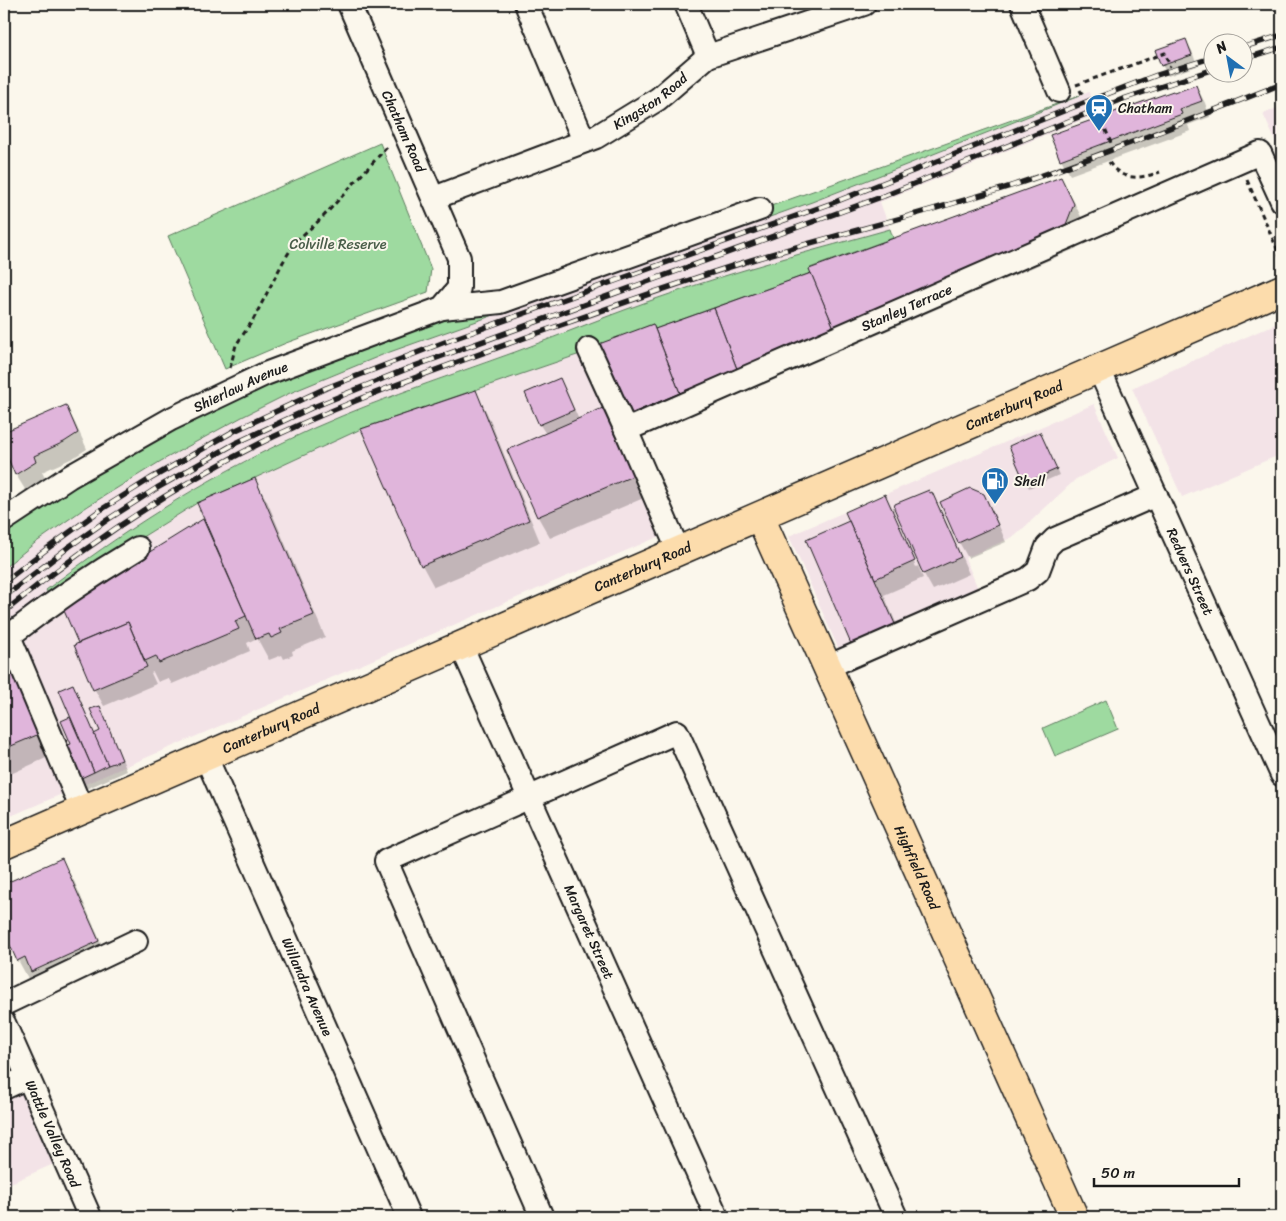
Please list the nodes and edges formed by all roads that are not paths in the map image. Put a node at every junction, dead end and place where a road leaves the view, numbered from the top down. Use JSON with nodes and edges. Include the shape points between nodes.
{"nodes":[{"id":1,"x":349,"y":4,"type":"edge"},
{"id":2,"x":526,"y":4,"type":"edge"},
{"id":3,"x":686,"y":4,"type":"edge"},
{"id":4,"x":864,"y":4,"type":"edge"},
{"id":5,"x":1022,"y":4,"type":"edge"},
{"id":6,"x":708,"y":56,"type":"junction"},
{"id":7,"x":1069,"y":88,"type":"road end"},
{"id":8,"x":584,"y":142,"type":"junction"},
{"id":9,"x":434,"y":198,"type":"junction"},
{"id":10,"x":1282,"y":201,"type":"edge"},
{"id":11,"x":760,"y":209,"type":"dead end"},
{"id":12,"x":459,"y":258,"type":"joint"},
{"id":13,"x":1282,"y":289,"type":"edge"},
{"id":14,"x":442,"y":308,"type":"junction"},
{"id":15,"x":589,"y":349,"type":"dead end"},
{"id":16,"x":1099,"y":369,"type":"junction"},
{"id":17,"x":626,"y":430,"type":"junction"},
{"id":18,"x":1156,"y":495,"type":"junction"},
{"id":19,"x":760,"y":517,"type":"junction"},
{"id":20,"x":4,"y":520,"type":"edge"},
{"id":21,"x":138,"y":548,"type":"dead end"},
{"id":22,"x":679,"y":552,"type":"junction"},
{"id":23,"x":6,"y":638,"type":"edge"},
{"id":24,"x":461,"y":646,"type":"junction"},
{"id":25,"x":827,"y":667,"type":"junction"},
{"id":26,"x":206,"y":757,"type":"junction"},
{"id":27,"x":1282,"y":774,"type":"edge"},
{"id":28,"x":530,"y":798,"type":"junction"},
{"id":29,"x":82,"y":810,"type":"junction"},
{"id":30,"x":4,"y":844,"type":"edge"},
{"id":31,"x":136,"y":940,"type":"dead end"},
{"id":32,"x":4,"y":1004,"type":"edge"},
{"id":33,"x":4,"y":1023,"type":"edge"},
{"id":34,"x":28,"y":1077,"type":"junction"},
{"id":35,"x":4,"y":1088,"type":"edge"},
{"id":36,"x":90,"y":1217,"type":"edge"},
{"id":37,"x":409,"y":1217,"type":"edge"},
{"id":38,"x":542,"y":1217,"type":"edge"},
{"id":39,"x":717,"y":1217,"type":"edge"},
{"id":40,"x":896,"y":1217,"type":"edge"},
{"id":41,"x":1074,"y":1217,"type":"edge"}],
"edges":[{"from":1,"to":9,"type":"street","name":"Chatham Road"},
{"from":2,"to":8,"type":"street"},
{"from":3,"to":6,"type":"street"},
{"from":4,"to":6,"type":"street","name":"Kingston Road"},
{"from":5,"to":7,"type":"street"},
{"from":6,"to":8,"type":"street","name":"Kingston Road","via":[[658,99]]},
{"from":8,"to":9,"type":"street","name":"Kingston Road"},
{"from":9,"to":12,"type":"street","name":"Chatham Road"},
{"from":10,"to":17,"type":"street","name":"Stanley Terrace","via":[[1260,153]]},
{"from":11,"to":14,"type":"street","via":[[501,302]]},
{"from":12,"to":14,"type":"street","name":"Shierlaw Avenue","via":[[459,288]]},
{"from":13,"to":16,"type":"main road","name":"Canterbury Road"},
{"from":14,"to":20,"type":"street","name":"Shierlaw Avenue","via":[[265,374],[171,418],[69,477]]},
{"from":15,"to":17,"type":"street"},
{"from":16,"to":18,"type":"street","name":"Redvers Street"},
{"from":16,"to":19,"type":"main road","name":"Canterbury Road"},
{"from":17,"to":22,"type":"street"},
{"from":18,"to":25,"type":"street","via":[[1055,539],[1047,547],[1038,571],[1028,579]]},
{"from":18,"to":27,"type":"street","name":"Redvers Street"},
{"from":19,"to":22,"type":"main road","name":"Canterbury Road"},
{"from":19,"to":25,"type":"main road","name":"Highfield Road"},
{"from":21,"to":23,"type":"street","via":[[41,611]]},
{"from":22,"to":24,"type":"main road","name":"Canterbury Road"},
{"from":23,"to":29,"type":"street"},
{"from":24,"to":26,"type":"main road","name":"Canterbury Road"},
{"from":24,"to":28,"type":"street","name":"Margaret Street"},
{"from":25,"to":41,"type":"main road","name":"Highfield Road"},
{"from":26,"to":29,"type":"main road","name":"Canterbury Road"},
{"from":26,"to":37,"type":"street","name":"Willandra Avenue"},
{"from":28,"to":38,"type":"street","via":[[386,861]]},
{"from":28,"to":39,"type":"street","name":"Margaret Street"},
{"from":28,"to":40,"type":"street","via":[[677,732]]},
{"from":29,"to":30,"type":"main road","name":"Canterbury Road"},
{"from":31,"to":32,"type":"street"},
{"from":33,"to":34,"type":"street","name":"Wattle Valley Road"},
{"from":34,"to":35,"type":"street"},
{"from":34,"to":36,"type":"street","name":"Wattle Valley Road"}]}
